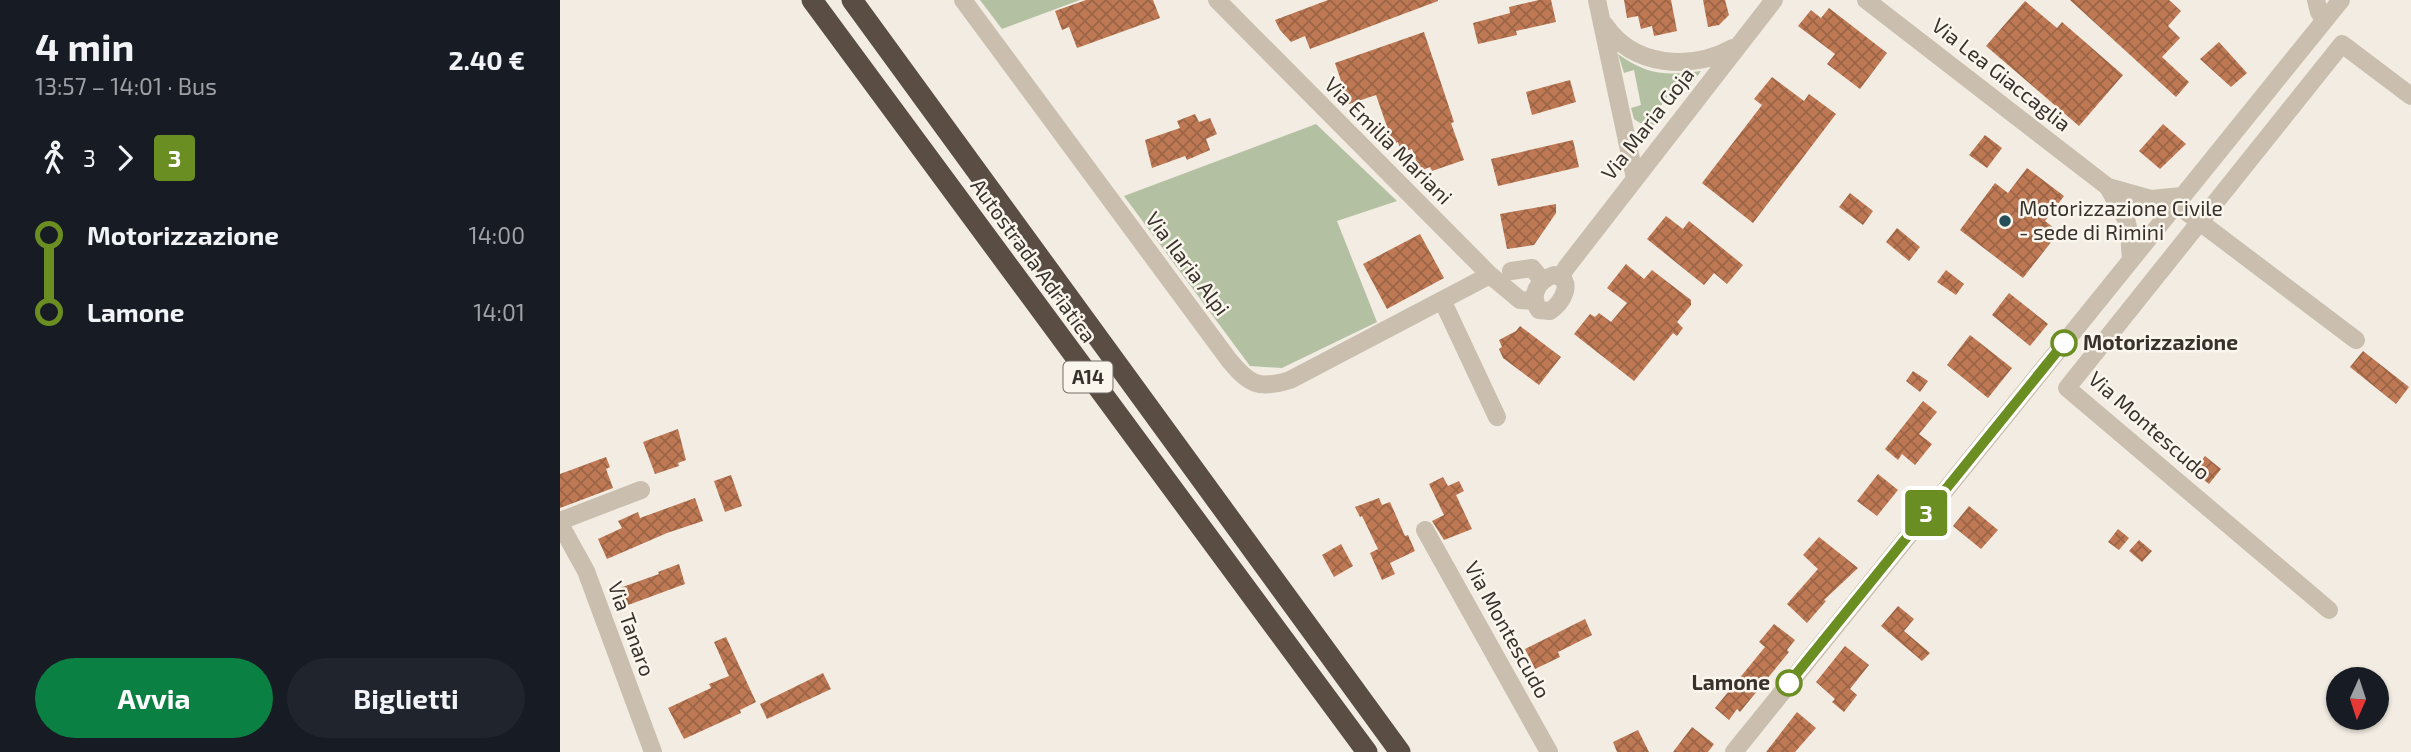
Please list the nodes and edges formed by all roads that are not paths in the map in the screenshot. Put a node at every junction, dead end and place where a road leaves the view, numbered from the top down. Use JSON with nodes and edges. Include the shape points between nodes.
{"nodes":[{"id":1,"x":812,"y":0,"type":"edge"},
{"id":2,"x":852,"y":0,"type":"edge"},
{"id":3,"x":963,"y":0,"type":"edge"},
{"id":4,"x":1217,"y":0,"type":"edge"},
{"id":5,"x":1597,"y":0,"type":"edge"},
{"id":6,"x":1774,"y":0,"type":"edge"},
{"id":7,"x":1866,"y":0,"type":"edge"},
{"id":8,"x":2316,"y":0,"type":"edge"},
{"id":9,"x":2341,"y":0,"type":"edge"},
{"id":10,"x":2324,"y":20,"type":"junction"},
{"id":11,"x":1603,"y":22,"type":"junction"},
{"id":12,"x":1736,"y":47,"type":"junction"},
{"id":13,"x":2411,"y":96,"type":"edge"},
{"id":14,"x":1635,"y":178,"type":"junction"},
{"id":15,"x":2108,"y":187,"type":"junction"},
{"id":16,"x":2135,"y":196,"type":"junction"},
{"id":17,"x":2179,"y":200,"type":"junction"},
{"id":18,"x":2121,"y":209,"type":"junction"},
{"id":19,"x":2200,"y":222,"type":"junction"},
{"id":20,"x":2156,"y":229,"type":"junction"},
{"id":21,"x":2131,"y":260,"type":"junction"},
{"id":22,"x":1511,"y":271,"type":"dead end"},
{"id":23,"x":1490,"y":275,"type":"junction"},
{"id":24,"x":1561,"y":277,"type":"junction"},
{"id":25,"x":1542,"y":280,"type":"junction"},
{"id":26,"x":1534,"y":301,"type":"junction"},
{"id":27,"x":1443,"y":302,"type":"junction"},
{"id":28,"x":2356,"y":340,"type":"dead end"},
{"id":29,"x":1497,"y":417,"type":"dead end"},
{"id":30,"x":641,"y":490,"type":"dead end"},
{"id":31,"x":560,"y":522,"type":"edge"},
{"id":32,"x":1425,"y":530,"type":"dead end"},
{"id":33,"x":2329,"y":610,"type":"dead end"},
{"id":34,"x":653,"y":752,"type":"edge"},
{"id":35,"x":1367,"y":752,"type":"edge"},
{"id":36,"x":1400,"y":752,"type":"edge"},
{"id":37,"x":1549,"y":752,"type":"edge"},
{"id":38,"x":1734,"y":752,"type":"edge"}],
"edges":[{"from":1,"to":35,"type":"highway","name":"Autostrada Adriatica","number":"A14"},
{"from":2,"to":36,"type":"highway","name":"Autostrada Adriatica","number":"A14"},
{"from":3,"to":27,"type":"street","name":"Via Ilaria Alpi","via":[[1229,360],[1256,385],[1290,380]]},
{"from":4,"to":23,"type":"street","name":"Via Emilia Mariani"},
{"from":5,"to":11,"type":"street"},
{"from":6,"to":12,"type":"street","name":"Via Maria Goja"},
{"from":7,"to":15,"type":"street","name":"Via Lea Giaccaglia"},
{"from":8,"to":10,"type":"street"},
{"from":9,"to":10,"type":"street"},
{"from":10,"to":17,"type":"street"},
{"from":11,"to":12,"type":"street","via":[[1627,48],[1660,61],[1700,60]]},
{"from":11,"to":14,"type":"street"},
{"from":12,"to":14,"type":"street","name":"Via Maria Goja"},
{"from":13,"to":19,"type":"street","name":"Via Montescudo","via":[[2342,44]]},
{"from":14,"to":24,"type":"street","name":"Via Maria Goja"},
{"from":15,"to":16,"type":"street","name":"Via Lea Giaccaglia"},
{"from":15,"to":18,"type":"street","name":"Via Lea Giaccaglia"},
{"from":16,"to":17,"type":"street","name":"Via Lea Giaccaglia"},
{"from":16,"to":20,"type":"street","via":[[2150,213]]},
{"from":17,"to":19,"type":"street"},
{"from":17,"to":20,"type":"street"},
{"from":18,"to":20,"type":"street","name":"Via Lea Giaccaglia"},
{"from":18,"to":21,"type":"street","name":"Via Lea Giaccaglia","via":[[2129,231]]},
{"from":19,"to":28,"type":"street"},
{"from":19,"to":33,"type":"street","name":"Via Montescudo","via":[[2067,388]]},
{"from":20,"to":21,"type":"street"},
{"from":21,"to":38,"type":"street"},
{"from":22,"to":25,"type":"street","via":[[1532,268]]},
{"from":23,"to":26,"type":"street","name":"Via Emilia Mariani","via":[[1520,300]]},
{"from":23,"to":27,"type":"street","name":"Via Ilaria Alpi"},
{"from":24,"to":25,"type":"street"},
{"from":24,"to":26,"type":"street","via":[[1566,286],[1557,307],[1539,310]]},
{"from":25,"to":26,"type":"street"},
{"from":27,"to":29,"type":"street"},
{"from":30,"to":31,"type":"street","name":"Via Tanaro"},
{"from":31,"to":34,"type":"street","name":"Via Tanaro","via":[[586,572]]},
{"from":32,"to":37,"type":"street","name":"Via Montescudo"}]}
